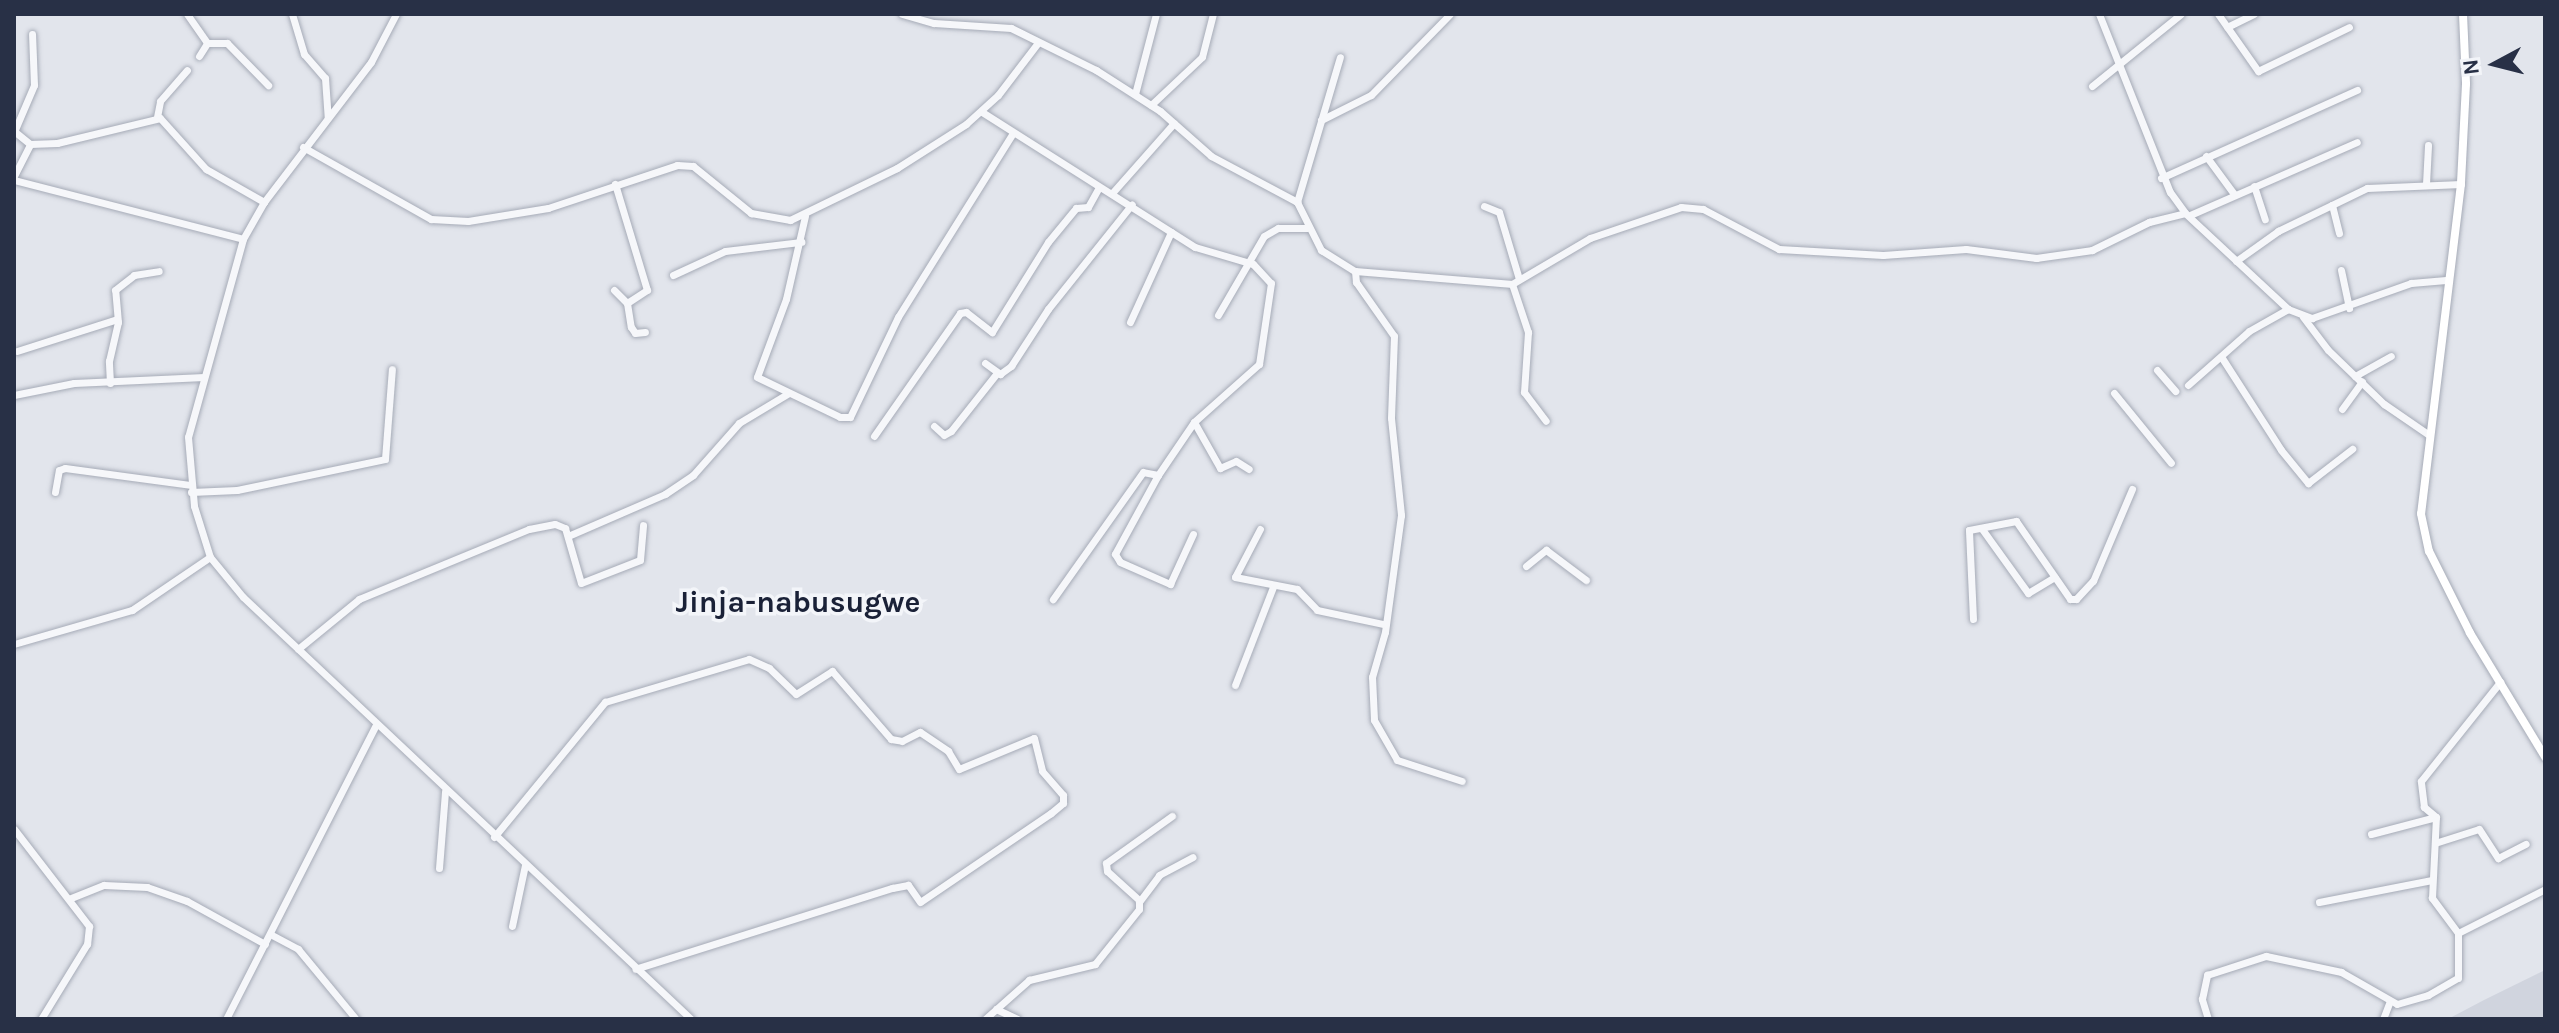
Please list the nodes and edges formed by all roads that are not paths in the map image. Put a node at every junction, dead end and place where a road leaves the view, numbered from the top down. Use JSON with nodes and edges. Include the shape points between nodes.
{"nodes":[{"id":1,"x":187,"y":14,"type":"edge"},
{"id":2,"x":292,"y":14,"type":"edge"},
{"id":3,"x":396,"y":14,"type":"edge"},
{"id":4,"x":902,"y":14,"type":"edge"},
{"id":5,"x":956,"y":14,"type":"edge"},
{"id":6,"x":1156,"y":14,"type":"edge"},
{"id":7,"x":1213,"y":14,"type":"edge"},
{"id":8,"x":1450,"y":14,"type":"edge"},
{"id":9,"x":2099,"y":14,"type":"edge"},
{"id":10,"x":2181,"y":14,"type":"edge"},
{"id":11,"x":2218,"y":14,"type":"edge"},
{"id":12,"x":2254,"y":14,"type":"edge"},
{"id":13,"x":2463,"y":14,"type":"edge"},
{"id":14,"x":952,"y":24,"type":"junction"},
{"id":15,"x":2227,"y":27,"type":"junction"},
{"id":16,"x":2349,"y":27,"type":"dead end"},
{"id":17,"x":32,"y":34,"type":"dead end"},
{"id":18,"x":207,"y":43,"type":"junction"},
{"id":19,"x":1037,"y":44,"type":"junction"},
{"id":20,"x":199,"y":56,"type":"dead end"},
{"id":21,"x":1340,"y":57,"type":"dead end"},
{"id":22,"x":2120,"y":68,"type":"junction"},
{"id":23,"x":187,"y":70,"type":"dead end"},
{"id":24,"x":268,"y":85,"type":"dead end"},
{"id":25,"x":2092,"y":86,"type":"dead end"},
{"id":26,"x":2357,"y":90,"type":"dead end"},
{"id":27,"x":1135,"y":94,"type":"junction"},
{"id":28,"x":1151,"y":105,"type":"junction"},
{"id":29,"x":982,"y":112,"type":"junction"},
{"id":30,"x":157,"y":117,"type":"junction"},
{"id":31,"x":328,"y":117,"type":"junction"},
{"id":32,"x":1321,"y":120,"type":"junction"},
{"id":33,"x":1174,"y":123,"type":"junction"},
{"id":34,"x":14,"y":131,"type":"edge"},
{"id":35,"x":1013,"y":133,"type":"junction"},
{"id":36,"x":2357,"y":142,"type":"dead end"},
{"id":37,"x":30,"y":144,"type":"junction"},
{"id":38,"x":2428,"y":145,"type":"dead end"},
{"id":39,"x":303,"y":147,"type":"junction"},
{"id":40,"x":2206,"y":156,"type":"junction"},
{"id":41,"x":14,"y":178,"type":"edge"},
{"id":42,"x":2161,"y":178,"type":"junction"},
{"id":43,"x":615,"y":184,"type":"junction"},
{"id":44,"x":2426,"y":184,"type":"junction"},
{"id":45,"x":2461,"y":184,"type":"junction"},
{"id":46,"x":2254,"y":186,"type":"junction"},
{"id":47,"x":1099,"y":187,"type":"junction"},
{"id":48,"x":1113,"y":192,"type":"junction"},
{"id":49,"x":2234,"y":194,"type":"junction"},
{"id":50,"x":264,"y":202,"type":"junction"},
{"id":51,"x":1297,"y":202,"type":"junction"},
{"id":52,"x":1132,"y":204,"type":"junction"},
{"id":53,"x":2332,"y":205,"type":"junction"},
{"id":54,"x":1484,"y":206,"type":"dead end"},
{"id":55,"x":2187,"y":214,"type":"junction"},
{"id":56,"x":805,"y":216,"type":"junction"},
{"id":57,"x":2265,"y":219,"type":"dead end"},
{"id":58,"x":1307,"y":228,"type":"junction"},
{"id":59,"x":1171,"y":232,"type":"junction"},
{"id":60,"x":2339,"y":233,"type":"dead end"},
{"id":61,"x":243,"y":239,"type":"junction"},
{"id":62,"x":801,"y":242,"type":"junction"},
{"id":63,"x":2236,"y":261,"type":"junction"},
{"id":64,"x":1246,"y":263,"type":"junction"},
{"id":65,"x":2341,"y":270,"type":"dead end"},
{"id":66,"x":159,"y":271,"type":"dead end"},
{"id":67,"x":1355,"y":271,"type":"junction"},
{"id":68,"x":673,"y":275,"type":"dead end"},
{"id":69,"x":2446,"y":280,"type":"junction"},
{"id":70,"x":1516,"y":282,"type":"junction"},
{"id":71,"x":614,"y":290,"type":"dead end"},
{"id":72,"x":627,"y":303,"type":"junction"},
{"id":73,"x":2349,"y":308,"type":"junction"},
{"id":74,"x":2288,"y":309,"type":"junction"},
{"id":75,"x":1218,"y":315,"type":"dead end"},
{"id":76,"x":2303,"y":317,"type":"junction"},
{"id":77,"x":117,"y":319,"type":"junction"},
{"id":78,"x":1130,"y":322,"type":"dead end"},
{"id":79,"x":645,"y":332,"type":"dead end"},
{"id":80,"x":17,"y":351,"type":"dead end"},
{"id":81,"x":2391,"y":356,"type":"dead end"},
{"id":82,"x":2222,"y":358,"type":"junction"},
{"id":83,"x":985,"y":363,"type":"dead end"},
{"id":84,"x":392,"y":369,"type":"dead end"},
{"id":85,"x":2157,"y":370,"type":"dead end"},
{"id":86,"x":997,"y":373,"type":"junction"},
{"id":87,"x":204,"y":377,"type":"junction"},
{"id":88,"x":2359,"y":378,"type":"junction"},
{"id":89,"x":110,"y":383,"type":"junction"},
{"id":90,"x":2188,"y":385,"type":"dead end"},
{"id":91,"x":2175,"y":391,"type":"dead end"},
{"id":92,"x":789,"y":393,"type":"junction"},
{"id":93,"x":2114,"y":393,"type":"dead end"},
{"id":94,"x":14,"y":395,"type":"edge"},
{"id":95,"x":2342,"y":409,"type":"dead end"},
{"id":96,"x":1546,"y":421,"type":"dead end"},
{"id":97,"x":1194,"y":422,"type":"junction"},
{"id":98,"x":934,"y":426,"type":"dead end"},
{"id":99,"x":2429,"y":435,"type":"junction"},
{"id":100,"x":874,"y":436,"type":"dead end"},
{"id":101,"x":2352,"y":449,"type":"dead end"},
{"id":102,"x":2171,"y":463,"type":"dead end"},
{"id":103,"x":1249,"y":469,"type":"dead end"},
{"id":104,"x":1158,"y":475,"type":"junction"},
{"id":105,"x":190,"y":488,"type":"junction"},
{"id":106,"x":2132,"y":489,"type":"dead end"},
{"id":107,"x":55,"y":492,"type":"dead end"},
{"id":108,"x":643,"y":525,"type":"dead end"},
{"id":109,"x":1260,"y":529,"type":"dead end"},
{"id":110,"x":1982,"y":529,"type":"junction"},
{"id":111,"x":1193,"y":534,"type":"dead end"},
{"id":112,"x":568,"y":536,"type":"junction"},
{"id":113,"x":210,"y":557,"type":"junction"},
{"id":114,"x":1526,"y":566,"type":"dead end"},
{"id":115,"x":2055,"y":577,"type":"junction"},
{"id":116,"x":1586,"y":580,"type":"dead end"},
{"id":117,"x":1273,"y":587,"type":"junction"},
{"id":118,"x":1053,"y":599,"type":"dead end"},
{"id":119,"x":1973,"y":619,"type":"dead end"},
{"id":120,"x":1383,"y":624,"type":"junction"},
{"id":121,"x":14,"y":644,"type":"edge"},
{"id":122,"x":298,"y":649,"type":"junction"},
{"id":123,"x":2500,"y":682,"type":"junction"},
{"id":124,"x":1235,"y":685,"type":"dead end"},
{"id":125,"x":375,"y":726,"type":"junction"},
{"id":126,"x":2545,"y":757,"type":"edge"},
{"id":127,"x":1462,"y":781,"type":"dead end"},
{"id":128,"x":445,"y":791,"type":"junction"},
{"id":129,"x":1172,"y":816,"type":"dead end"},
{"id":130,"x":2436,"y":817,"type":"junction"},
{"id":131,"x":14,"y":829,"type":"edge"},
{"id":132,"x":2371,"y":834,"type":"dead end"},
{"id":133,"x":494,"y":837,"type":"junction"},
{"id":134,"x":2435,"y":843,"type":"junction"},
{"id":135,"x":2526,"y":844,"type":"dead end"},
{"id":136,"x":1193,"y":857,"type":"dead end"},
{"id":137,"x":525,"y":865,"type":"junction"},
{"id":138,"x":439,"y":868,"type":"dead end"},
{"id":139,"x":2432,"y":880,"type":"junction"},
{"id":140,"x":2545,"y":889,"type":"edge"},
{"id":141,"x":71,"y":898,"type":"junction"},
{"id":142,"x":1139,"y":902,"type":"junction"},
{"id":143,"x":2319,"y":902,"type":"dead end"},
{"id":144,"x":512,"y":926,"type":"dead end"},
{"id":145,"x":2458,"y":933,"type":"junction"},
{"id":146,"x":270,"y":934,"type":"junction"},
{"id":147,"x":265,"y":944,"type":"junction"},
{"id":148,"x":635,"y":969,"type":"junction"},
{"id":149,"x":2390,"y":1001,"type":"junction"},
{"id":150,"x":996,"y":1009,"type":"junction"},
{"id":151,"x":41,"y":1019,"type":"edge"},
{"id":152,"x":226,"y":1019,"type":"edge"},
{"id":153,"x":356,"y":1019,"type":"edge"},
{"id":154,"x":691,"y":1019,"type":"edge"},
{"id":155,"x":985,"y":1019,"type":"edge"},
{"id":156,"x":1017,"y":1019,"type":"edge"},
{"id":157,"x":2208,"y":1019,"type":"edge"},
{"id":158,"x":2383,"y":1019,"type":"edge"}],
"edges":[{"from":1,"to":18,"type":"street"},
{"from":2,"to":31,"type":"street","via":[[304,54],[325,78]]},
{"from":3,"to":31,"type":"street","via":[[371,62]]},
{"from":4,"to":14,"type":"street"},
{"from":5,"to":14,"type":"street"},
{"from":6,"to":27,"type":"street"},
{"from":7,"to":28,"type":"street","via":[[1202,57]]},
{"from":8,"to":32,"type":"street","via":[[1371,95]]},
{"from":9,"to":22,"type":"street"},
{"from":10,"to":22,"type":"street"},
{"from":11,"to":15,"type":"street"},
{"from":12,"to":15,"type":"street"},
{"from":13,"to":45,"type":"main road"},
{"from":14,"to":19,"type":"street","via":[[1011,28]]},
{"from":15,"to":16,"type":"street","via":[[2258,71]]},
{"from":17,"to":34,"type":"street","via":[[34,85]]},
{"from":18,"to":20,"type":"street"},
{"from":18,"to":24,"type":"street","via":[[227,43]]},
{"from":19,"to":27,"type":"street","via":[[1061,51]]},
{"from":19,"to":29,"type":"street"},
{"from":21,"to":32,"type":"street"},
{"from":22,"to":25,"type":"street"},
{"from":22,"to":42,"type":"street"},
{"from":23,"to":30,"type":"street","via":[[160,101]]},
{"from":26,"to":40,"type":"street"},
{"from":27,"to":28,"type":"street"},
{"from":28,"to":33,"type":"street"},
{"from":29,"to":35,"type":"street"},
{"from":29,"to":56,"type":"street","via":[[936,145]]},
{"from":30,"to":37,"type":"street","via":[[90,138]]},
{"from":30,"to":50,"type":"street","via":[[206,169]]},
{"from":31,"to":39,"type":"street"},
{"from":32,"to":51,"type":"street"},
{"from":33,"to":48,"type":"street"},
{"from":33,"to":51,"type":"street","via":[[1211,156]]},
{"from":34,"to":37,"type":"street"},
{"from":35,"to":47,"type":"street"},
{"from":35,"to":92,"type":"street","via":[[898,317],[850,417]]},
{"from":36,"to":46,"type":"street"},
{"from":37,"to":41,"type":"street"},
{"from":38,"to":44,"type":"street"},
{"from":39,"to":43,"type":"street","via":[[431,219],[468,221],[548,208]]},
{"from":39,"to":50,"type":"street"},
{"from":40,"to":42,"type":"street"},
{"from":40,"to":49,"type":"street"},
{"from":41,"to":61,"type":"street"},
{"from":42,"to":55,"type":"street"},
{"from":43,"to":56,"type":"street","via":[[666,166],[686,165],[751,213],[776,219]]},
{"from":43,"to":72,"type":"street","via":[[647,290]]},
{"from":44,"to":45,"type":"street"},
{"from":44,"to":53,"type":"street","via":[[2367,188]]},
{"from":45,"to":69,"type":"main road"},
{"from":46,"to":49,"type":"street"},
{"from":46,"to":57,"type":"street"},
{"from":47,"to":48,"type":"street"},
{"from":47,"to":100,"type":"street","via":[[1088,207],[1076,208],[1048,242],[992,332],[960,313]]},
{"from":48,"to":52,"type":"street"},
{"from":49,"to":55,"type":"street"},
{"from":50,"to":61,"type":"street"},
{"from":51,"to":58,"type":"street"},
{"from":52,"to":59,"type":"street"},
{"from":52,"to":86,"type":"street","via":[[1048,309],[1011,366]]},
{"from":53,"to":60,"type":"street"},
{"from":53,"to":63,"type":"street","via":[[2278,231]]},
{"from":54,"to":70,"type":"street","via":[[1499,212]]},
{"from":55,"to":63,"type":"street"},
{"from":55,"to":70,"type":"street","via":[[2149,222],[2092,250],[2036,258],[1966,249],[1883,255],[1779,249],[1703,209],[1681,207],[1590,238]]},
{"from":56,"to":62,"type":"street"},
{"from":58,"to":64,"type":"street","via":[[1278,228],[1264,236]]},
{"from":58,"to":67,"type":"street","via":[[1326,256]]},
{"from":59,"to":64,"type":"street","via":[[1195,247]]},
{"from":59,"to":78,"type":"street"},
{"from":61,"to":87,"type":"street"},
{"from":62,"to":68,"type":"street","via":[[725,251]]},
{"from":62,"to":92,"type":"street","via":[[786,299],[757,370],[757,377]]},
{"from":63,"to":74,"type":"street"},
{"from":64,"to":75,"type":"street"},
{"from":64,"to":97,"type":"street","via":[[1271,283],[1259,364]]},
{"from":65,"to":73,"type":"street"},
{"from":66,"to":77,"type":"street","via":[[134,275],[118,285]]},
{"from":67,"to":70,"type":"street"},
{"from":67,"to":120,"type":"street","via":[[1356,282],[1394,336],[1391,418],[1401,515]]},
{"from":69,"to":73,"type":"street","via":[[2411,283]]},
{"from":69,"to":99,"type":"main road"},
{"from":70,"to":96,"type":"street","via":[[1528,332],[1524,392]]},
{"from":71,"to":72,"type":"street"},
{"from":72,"to":79,"type":"street","via":[[631,327],[635,333]]},
{"from":73,"to":76,"type":"street"},
{"from":74,"to":76,"type":"street"},
{"from":74,"to":82,"type":"street","via":[[2249,331]]},
{"from":76,"to":88,"type":"street"},
{"from":77,"to":80,"type":"street"},
{"from":77,"to":89,"type":"street"},
{"from":81,"to":88,"type":"street"},
{"from":82,"to":90,"type":"street"},
{"from":82,"to":101,"type":"street","via":[[2308,483]]},
{"from":83,"to":86,"type":"street"},
{"from":84,"to":105,"type":"street","via":[[385,459],[237,490]]},
{"from":85,"to":91,"type":"street"},
{"from":86,"to":98,"type":"street","via":[[951,431],[944,435]]},
{"from":87,"to":89,"type":"street"},
{"from":87,"to":105,"type":"street","via":[[188,437]]},
{"from":88,"to":95,"type":"street"},
{"from":88,"to":99,"type":"street","via":[[2401,419]]},
{"from":89,"to":94,"type":"street","via":[[74,383]]},
{"from":92,"to":112,"type":"street","via":[[739,423],[714,458],[674,488]]},
{"from":93,"to":102,"type":"street"},
{"from":97,"to":103,"type":"street","via":[[1220,468],[1237,461]]},
{"from":97,"to":104,"type":"street"},
{"from":99,"to":123,"type":"main road","via":[[2421,514],[2429,551]]},
{"from":104,"to":111,"type":"street","via":[[1115,554],[1120,562],[1170,584]]},
{"from":104,"to":118,"type":"street","via":[[1143,472]]},
{"from":105,"to":107,"type":"street","via":[[65,468],[59,470]]},
{"from":105,"to":113,"type":"street"},
{"from":106,"to":115,"type":"street","via":[[2082,597],[2070,599]]},
{"from":108,"to":112,"type":"street","via":[[640,560],[581,583]]},
{"from":109,"to":117,"type":"street","via":[[1235,576]]},
{"from":110,"to":115,"type":"street","via":[[2016,521]]},
{"from":110,"to":115,"type":"street","via":[[2028,593]]},
{"from":110,"to":119,"type":"street","via":[[1967,535]]},
{"from":112,"to":122,"type":"street","via":[[555,524],[529,529],[381,590],[352,604]]},
{"from":113,"to":121,"type":"street","via":[[132,610]]},
{"from":113,"to":122,"type":"street"},
{"from":114,"to":116,"type":"street","via":[[1546,550]]},
{"from":117,"to":120,"type":"street","via":[[1297,589],[1322,611]]},
{"from":117,"to":124,"type":"street"},
{"from":120,"to":127,"type":"street","via":[[1371,687],[1381,738],[1407,766]]},
{"from":122,"to":125,"type":"street"},
{"from":123,"to":126,"type":"main road"},
{"from":123,"to":130,"type":"street","via":[[2423,775],[2421,800]]},
{"from":125,"to":128,"type":"street"},
{"from":125,"to":146,"type":"street"},
{"from":128,"to":133,"type":"street"},
{"from":128,"to":138,"type":"street"},
{"from":129,"to":142,"type":"street","via":[[1105,866]]},
{"from":130,"to":132,"type":"street"},
{"from":130,"to":134,"type":"street"},
{"from":131,"to":141,"type":"street"},
{"from":133,"to":137,"type":"street"},
{"from":133,"to":148,"type":"street","via":[[605,702],[749,659],[769,668],[796,694],[832,671],[891,739],[902,741],[920,732],[948,751],[959,769],[1034,738],[1042,771],[1063,795],[1063,803],[1044,819],[920,902],[908,885],[892,888]]},
{"from":134,"to":135,"type":"street","via":[[2479,829],[2498,858]]},
{"from":134,"to":139,"type":"street"},
{"from":136,"to":142,"type":"street","via":[[1149,884]]},
{"from":137,"to":144,"type":"street"},
{"from":137,"to":148,"type":"street"},
{"from":139,"to":143,"type":"street"},
{"from":139,"to":145,"type":"street","via":[[2433,903]]},
{"from":140,"to":145,"type":"street"},
{"from":141,"to":147,"type":"street","via":[[104,885],[147,887],[187,901]]},
{"from":141,"to":151,"type":"street","via":[[90,935]]},
{"from":142,"to":150,"type":"street","via":[[1095,964],[1029,980]]},
{"from":145,"to":149,"type":"street","via":[[2458,978],[2413,1001]]},
{"from":146,"to":147,"type":"street"},
{"from":146,"to":153,"type":"street","via":[[298,949]]},
{"from":147,"to":152,"type":"street"},
{"from":148,"to":154,"type":"street"},
{"from":149,"to":157,"type":"street","via":[[2341,972],[2266,956],[2207,975],[2202,999]]},
{"from":149,"to":158,"type":"street"},
{"from":150,"to":155,"type":"street"},
{"from":150,"to":156,"type":"street"}]}
